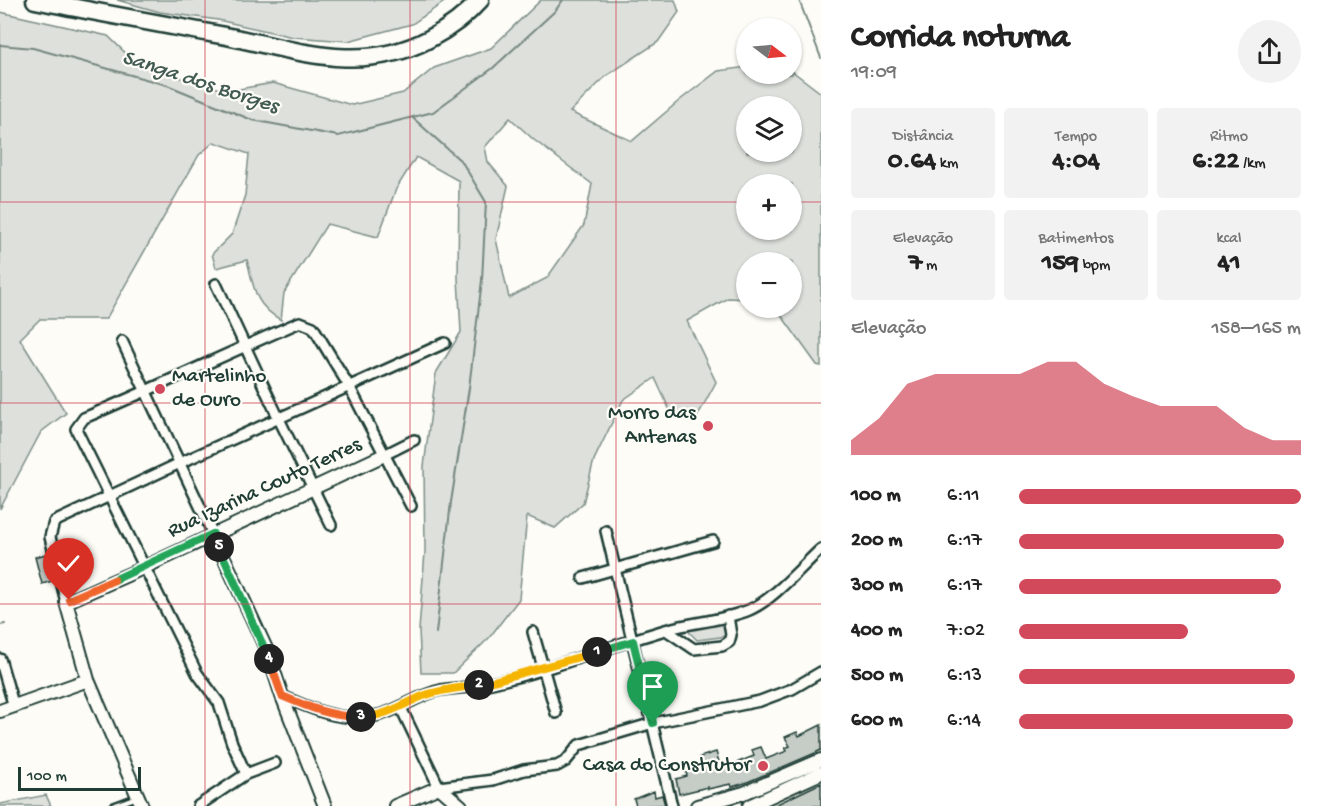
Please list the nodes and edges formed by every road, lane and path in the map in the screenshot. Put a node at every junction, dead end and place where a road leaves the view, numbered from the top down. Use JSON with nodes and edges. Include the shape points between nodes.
{"nodes":[{"id":1,"x":35,"y":0,"type":"edge"},
{"id":2,"x":480,"y":0,"type":"edge"},
{"id":3,"x":216,"y":284,"type":"dead end"},
{"id":4,"x":122,"y":341,"type":"dead end"},
{"id":5,"x":445,"y":343,"type":"dead end"},
{"id":6,"x":244,"y":346,"type":"junction"},
{"id":7,"x":349,"y":386,"type":"junction"},
{"id":8,"x":146,"y":392,"type":"junction"},
{"id":9,"x":279,"y":419,"type":"junction"},
{"id":10,"x":414,"y":440,"type":"dead end"},
{"id":11,"x":384,"y":454,"type":"junction"},
{"id":12,"x":180,"y":463,"type":"junction"},
{"id":13,"x":313,"y":489,"type":"junction"},
{"id":14,"x":108,"y":497,"type":"junction"},
{"id":15,"x":411,"y":506,"type":"dead end"},
{"id":16,"x":331,"y":525,"type":"dead end"},
{"id":17,"x":606,"y":531,"type":"dead end"},
{"id":18,"x":213,"y":534,"type":"junction"},
{"id":19,"x":713,"y":541,"type":"dead end"},
{"id":20,"x":821,"y":549,"type":"edge"},
{"id":21,"x":143,"y":568,"type":"junction"},
{"id":22,"x":615,"y":570,"type":"junction"},
{"id":23,"x":583,"y":578,"type":"dead end"},
{"id":24,"x":66,"y":602,"type":"junction"},
{"id":25,"x":728,"y":616,"type":"junction"},
{"id":26,"x":666,"y":630,"type":"junction"},
{"id":27,"x":533,"y":632,"type":"dead end"},
{"id":28,"x":633,"y":641,"type":"junction"},
{"id":29,"x":0,"y":659,"type":"edge"},
{"id":30,"x":544,"y":668,"type":"junction"},
{"id":31,"x":821,"y":672,"type":"edge"},
{"id":32,"x":88,"y":680,"type":"junction"},
{"id":33,"x":282,"y":696,"type":"junction"},
{"id":34,"x":14,"y":707,"type":"junction"},
{"id":35,"x":401,"y":708,"type":"junction"},
{"id":36,"x":0,"y":711,"type":"edge"},
{"id":37,"x":556,"y":713,"type":"dead end"},
{"id":38,"x":653,"y":723,"type":"junction"},
{"id":39,"x":821,"y":760,"type":"edge"},
{"id":40,"x":275,"y":763,"type":"dead end"},
{"id":41,"x":821,"y":773,"type":"edge"},
{"id":42,"x":246,"y":774,"type":"junction"},
{"id":43,"x":439,"y":788,"type":"junction"},
{"id":44,"x":744,"y":793,"type":"junction"},
{"id":45,"x":140,"y":801,"type":"edge"},
{"id":46,"x":113,"y":806,"type":"edge"},
{"id":47,"x":198,"y":806,"type":"edge"},
{"id":48,"x":325,"y":806,"type":"edge"},
{"id":49,"x":395,"y":806,"type":"edge"},
{"id":50,"x":461,"y":806,"type":"edge"},
{"id":51,"x":672,"y":806,"type":"edge"},
{"id":52,"x":697,"y":806,"type":"edge"},
{"id":53,"x":749,"y":806,"type":"edge"}],
"edges":[{"from":1,"to":2,"type":"highway","via":[[348,59],[380,56],[420,44],[460,20]]},
{"from":3,"to":6,"type":"street"},
{"from":4,"to":8,"type":"street"},
{"from":5,"to":7,"type":"street"},
{"from":6,"to":7,"type":"street","via":[[300,322],[313,327]]},
{"from":6,"to":8,"type":"street"},
{"from":6,"to":9,"type":"street"},
{"from":7,"to":9,"type":"street"},
{"from":7,"to":11,"type":"street"},
{"from":8,"to":12,"type":"street"},
{"from":8,"to":14,"type":"street","via":[[84,418],[76,429]]},
{"from":9,"to":12,"type":"street"},
{"from":9,"to":13,"type":"street"},
{"from":10,"to":11,"type":"street","name":"Rua Izarina Couto Terres"},
{"from":11,"to":13,"type":"street","name":"Rua Izarina Couto Terres"},
{"from":11,"to":15,"type":"street"},
{"from":12,"to":14,"type":"street"},
{"from":12,"to":18,"type":"street"},
{"from":13,"to":16,"type":"street"},
{"from":13,"to":18,"type":"street","name":"Rua Izarina Couto Terres"},
{"from":14,"to":21,"type":"street"},
{"from":14,"to":24,"type":"street","via":[[54,522],[50,537]]},
{"from":17,"to":22,"type":"street"},
{"from":18,"to":21,"type":"street","name":"Rua Izarina Couto Terres"},
{"from":18,"to":33,"type":"street","via":[[268,653]]},
{"from":19,"to":22,"type":"street"},
{"from":20,"to":25,"type":"street","via":[[764,601]]},
{"from":21,"to":24,"type":"street","name":"Rua Izarina Couto Terres"},
{"from":21,"to":42,"type":"street","via":[[197,673],[219,703],[231,743]]},
{"from":22,"to":23,"type":"street"},
{"from":22,"to":28,"type":"street"},
{"from":24,"to":32,"type":"street"},
{"from":25,"to":26,"type":"street"},
{"from":25,"to":26,"type":"street","via":[[731,635],[722,646],[694,649]]},
{"from":26,"to":28,"type":"street"},
{"from":27,"to":30,"type":"street"},
{"from":28,"to":30,"type":"street"},
{"from":28,"to":38,"type":"street"},
{"from":29,"to":34,"type":"street"},
{"from":30,"to":35,"type":"street","via":[[477,686],[440,690]]},
{"from":30,"to":37,"type":"street"},
{"from":31,"to":38,"type":"street","via":[[760,701]]},
{"from":32,"to":34,"type":"street"},
{"from":32,"to":45,"type":"street"},
{"from":33,"to":35,"type":"street","via":[[340,717],[369,717]]},
{"from":33,"to":48,"type":"street"},
{"from":34,"to":36,"type":"street"},
{"from":35,"to":43,"type":"street"},
{"from":38,"to":43,"type":"street","via":[[579,745],[557,766]]},
{"from":38,"to":51,"type":"street"},
{"from":39,"to":44,"type":"street"},
{"from":40,"to":42,"type":"street"},
{"from":41,"to":53,"type":"street"},
{"from":42,"to":47,"type":"street"},
{"from":43,"to":49,"type":"street"},
{"from":43,"to":50,"type":"street"},
{"from":44,"to":52,"type":"street"},
{"from":44,"to":53,"type":"street"},
{"from":45,"to":46,"type":"lane"}]}
